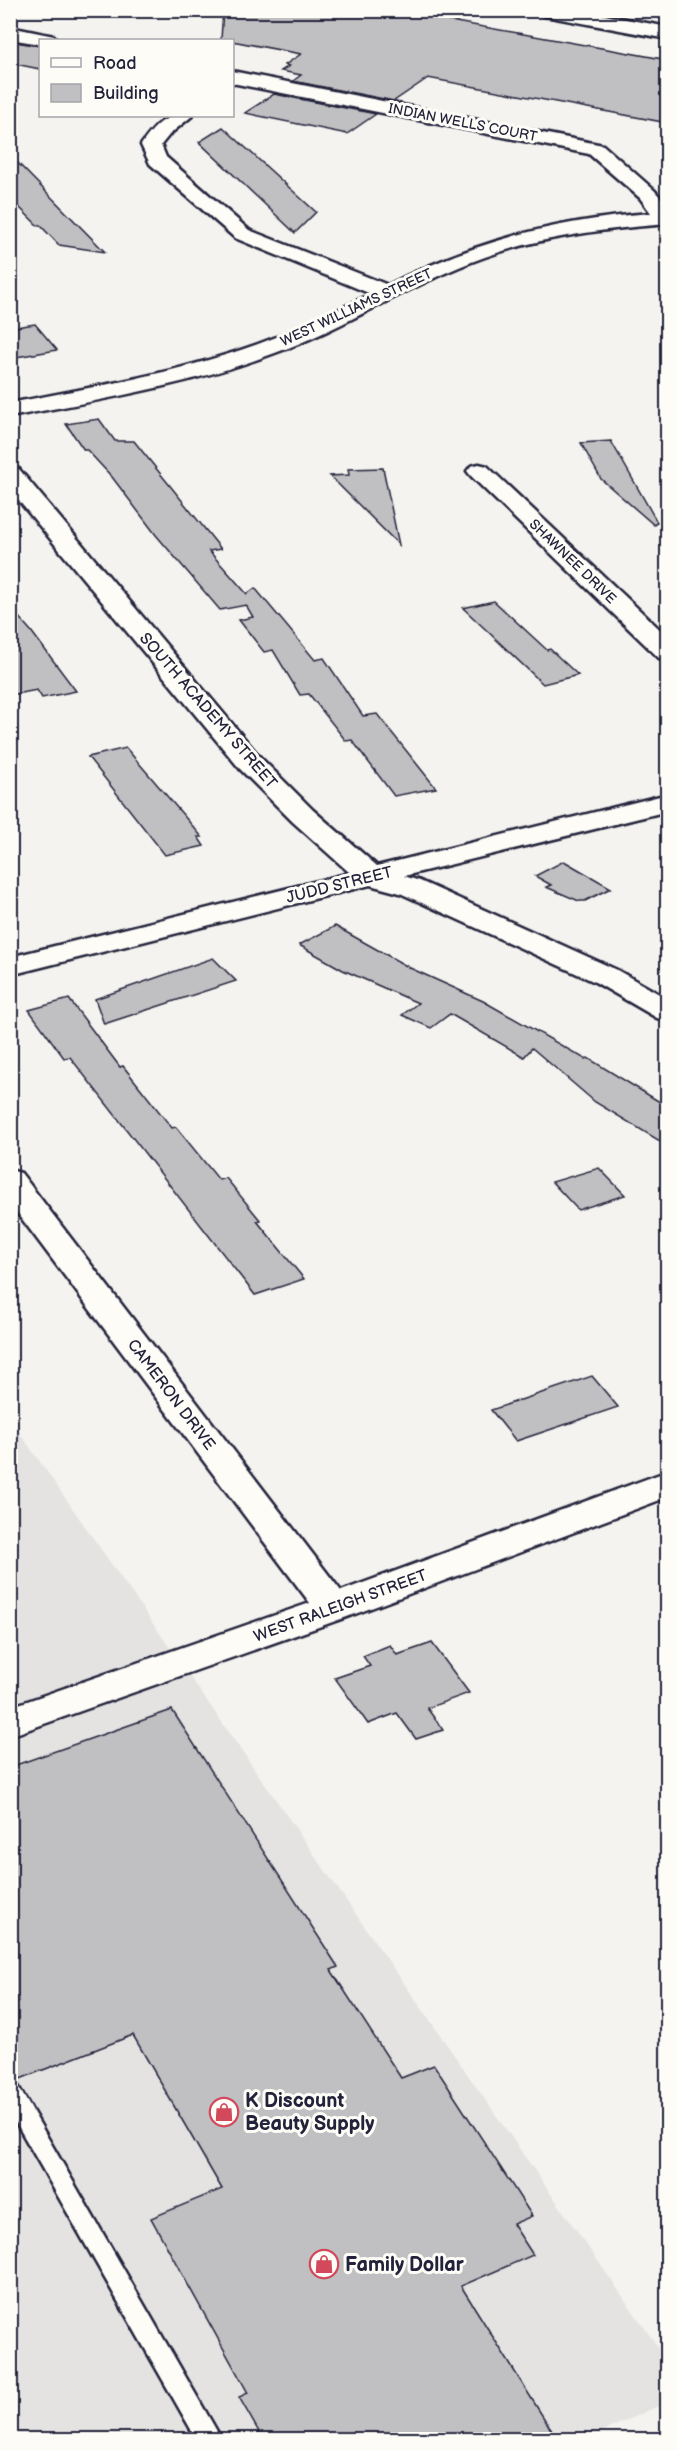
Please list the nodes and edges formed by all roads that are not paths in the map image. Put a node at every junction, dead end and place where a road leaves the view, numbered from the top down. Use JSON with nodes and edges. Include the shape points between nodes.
{"nodes":[{"id":1,"x":545,"y":10,"type":"edge"},
{"id":2,"x":10,"y":33,"type":"edge"},
{"id":3,"x":668,"y":33,"type":"edge"},
{"id":4,"x":43,"y":39,"type":"edge"},
{"id":5,"x":234,"y":79,"type":"edge"},
{"id":6,"x":181,"y":117,"type":"edge"},
{"id":7,"x":667,"y":218,"type":"edge"},
{"id":8,"x":388,"y":293,"type":"junction"},
{"id":9,"x":10,"y":410,"type":"edge"},
{"id":10,"x":479,"y":471,"type":"dead end"},
{"id":11,"x":10,"y":474,"type":"edge"},
{"id":12,"x":668,"y":652,"type":"edge"},
{"id":13,"x":668,"y":802,"type":"edge"},
{"id":14,"x":371,"y":876,"type":"junction"},
{"id":15,"x":10,"y":966,"type":"edge"},
{"id":16,"x":668,"y":1012,"type":"edge"},
{"id":17,"x":10,"y":1180,"type":"edge"},
{"id":18,"x":668,"y":1483,"type":"edge"},
{"id":19,"x":334,"y":1608,"type":"junction"},
{"id":20,"x":10,"y":1722,"type":"edge"},
{"id":21,"x":10,"y":2092,"type":"edge"},
{"id":22,"x":210,"y":2439,"type":"edge"}],
"edges":[{"from":1,"to":3,"type":"street"},
{"from":2,"to":4,"type":"street"},
{"from":5,"to":7,"type":"street","name":"INDIAN WELLS COURT","via":[[596,149],[647,194]]},
{"from":6,"to":8,"type":"street","via":[[150,145],[157,160],[229,224],[263,243]]},
{"from":7,"to":8,"type":"street","name":"WEST WILLIAMS STREET","via":[[585,227],[508,244],[453,262]]},
{"from":8,"to":9,"type":"street","name":"WEST WILLIAMS STREET","via":[[254,353]]},
{"from":10,"to":12,"type":"street","name":"SHAWNEE DRIVE"},
{"from":11,"to":14,"type":"street","name":"SOUTH ACADEMY STREET","via":[[250,762]]},
{"from":13,"to":14,"type":"street","name":"JUDD STREET"},
{"from":14,"to":15,"type":"street","name":"JUDD STREET"},
{"from":14,"to":16,"type":"street","name":"SOUTH ACADEMY STREET","via":[[410,887],[606,976]]},
{"from":17,"to":19,"type":"street","name":"CAMERON DRIVE"},
{"from":18,"to":19,"type":"street","name":"WEST RALEIGH STREET"},
{"from":19,"to":20,"type":"street","name":"WEST RALEIGH STREET"},
{"from":21,"to":22,"type":"lane"}]}
